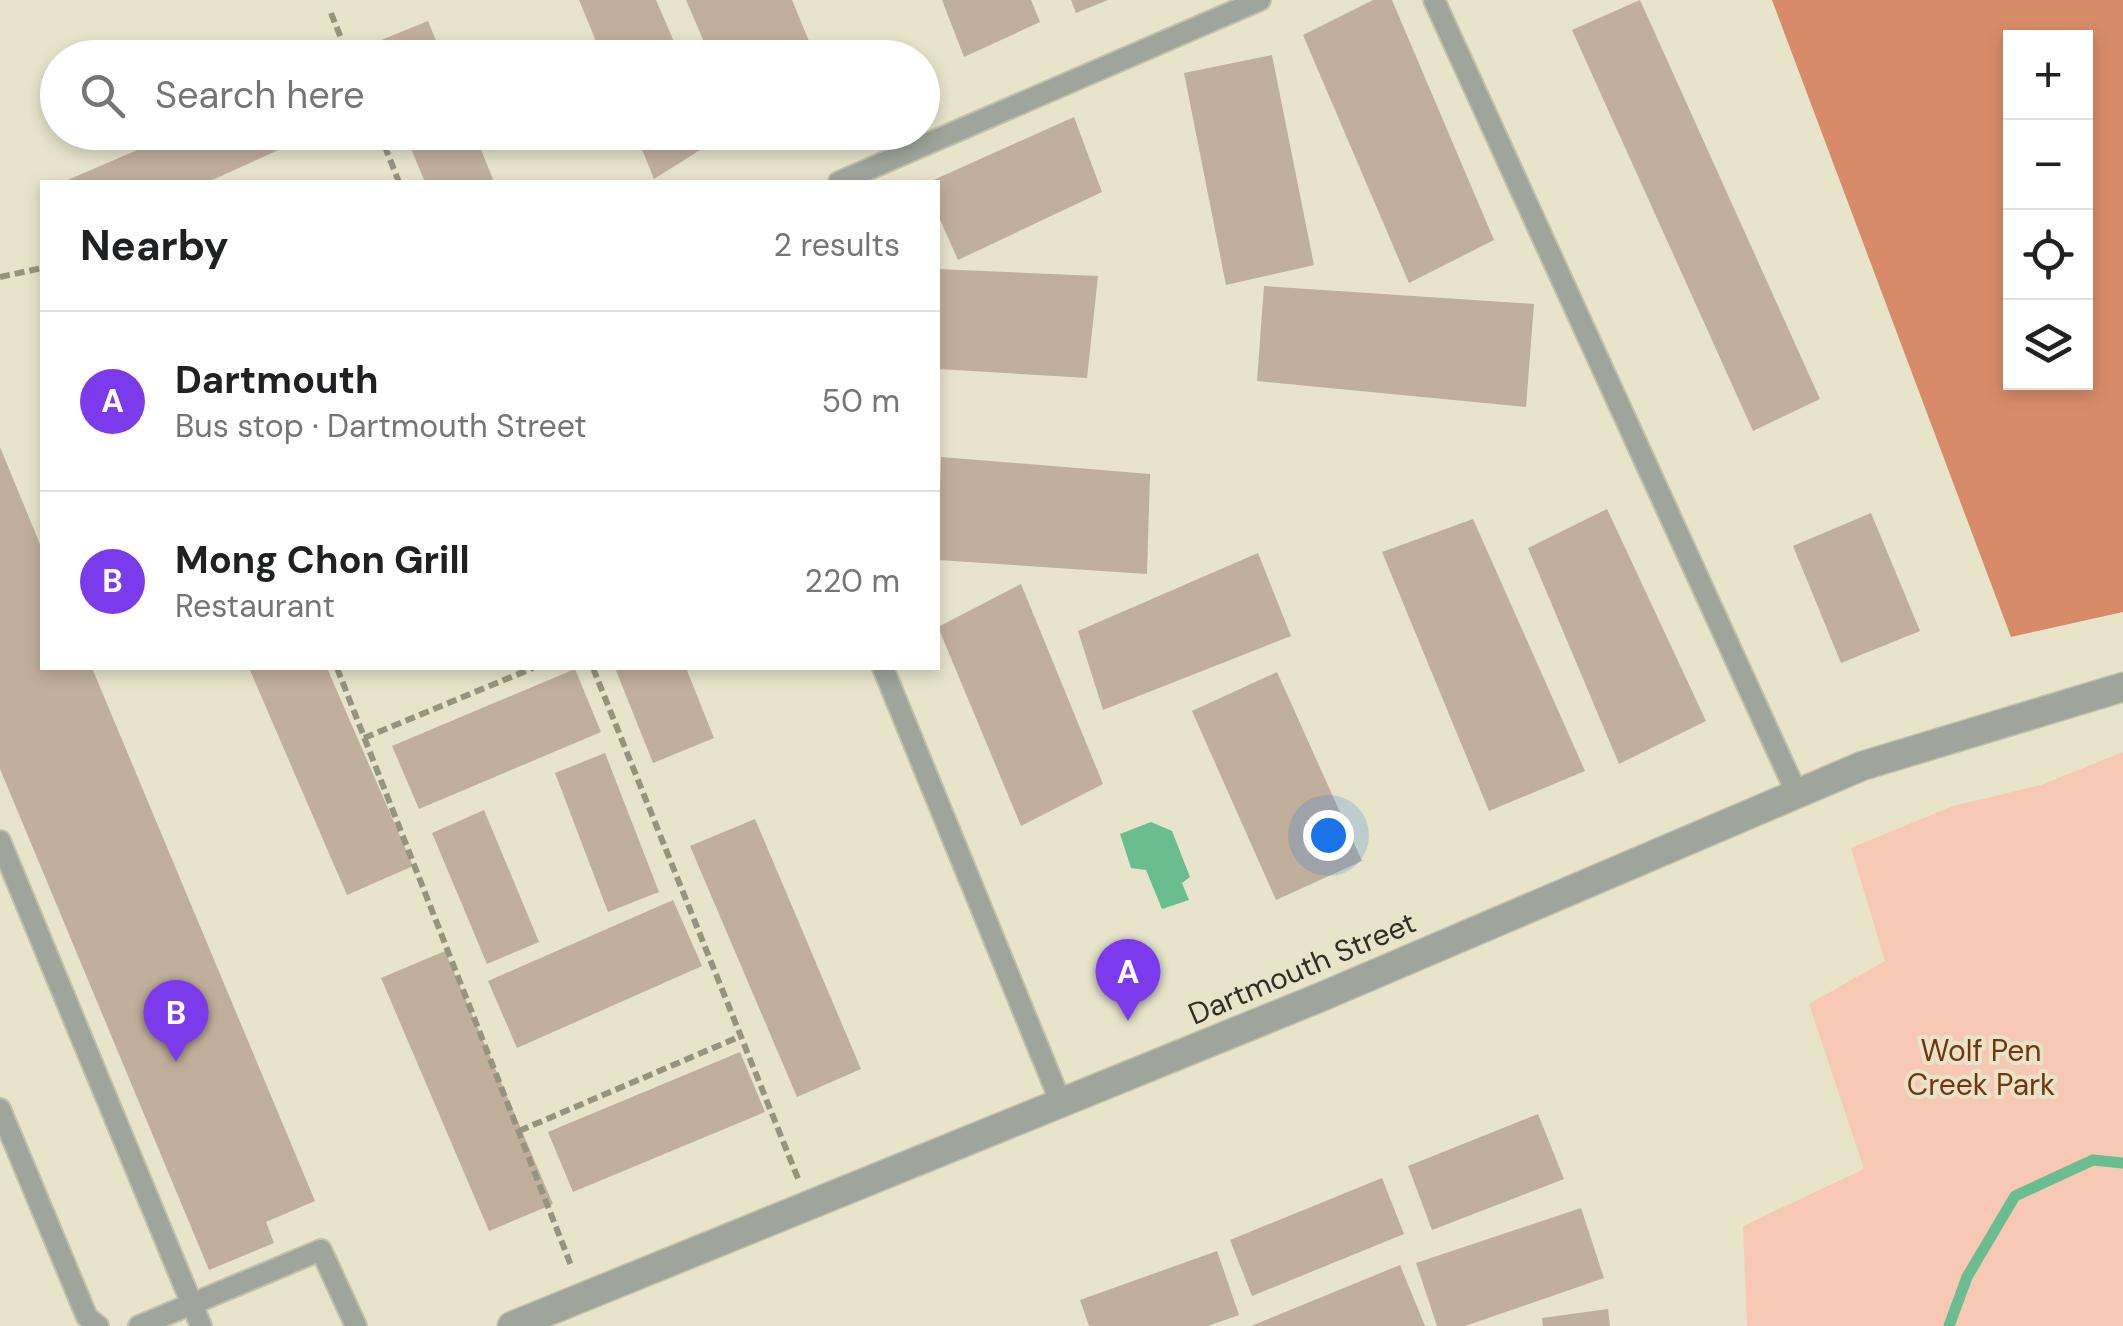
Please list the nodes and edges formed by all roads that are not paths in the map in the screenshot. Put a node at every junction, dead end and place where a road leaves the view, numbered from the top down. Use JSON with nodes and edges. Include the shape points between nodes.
{"nodes":[{"id":1,"x":1260,"y":0,"type":"edge"},
{"id":2,"x":1434,"y":0,"type":"edge"},
{"id":3,"x":940,"y":139,"type":"edge"},
{"id":4,"x":914,"y":150,"type":"edge"},
{"id":5,"x":845,"y":180,"type":"edge"},
{"id":6,"x":884,"y":670,"type":"edge"},
{"id":7,"x":2123,"y":687,"type":"edge"},
{"id":8,"x":1797,"y":794,"type":"junction"},
{"id":9,"x":0,"y":841,"type":"edge"},
{"id":10,"x":7,"y":877,"type":"edge"},
{"id":11,"x":1061,"y":1102,"type":"junction"},
{"id":12,"x":0,"y":1110,"type":"edge"},
{"id":13,"x":192,"y":1302,"type":"junction"},
{"id":14,"x":98,"y":1326,"type":"edge"},
{"id":15,"x":139,"y":1326,"type":"edge"},
{"id":16,"x":202,"y":1326,"type":"edge"},
{"id":17,"x":356,"y":1326,"type":"edge"},
{"id":18,"x":512,"y":1326,"type":"edge"}],
"edges":[{"from":1,"to":3,"type":"lane"},
{"from":2,"to":8,"type":"lane"},
{"from":4,"to":5,"type":"lane"},
{"from":6,"to":11,"type":"lane"},
{"from":7,"to":8,"type":"street","name":"Dartmouth Street","via":[[1862,766]]},
{"from":8,"to":11,"type":"street","name":"Dartmouth Street"},
{"from":9,"to":10,"type":"lane"},
{"from":10,"to":13,"type":"lane"},
{"from":11,"to":18,"type":"street","name":"Dartmouth Street"},
{"from":12,"to":14,"type":"lane","via":[[87,1317]]},
{"from":13,"to":15,"type":"lane"},
{"from":13,"to":16,"type":"lane"},
{"from":13,"to":17,"type":"lane","via":[[322,1250]]}]}
